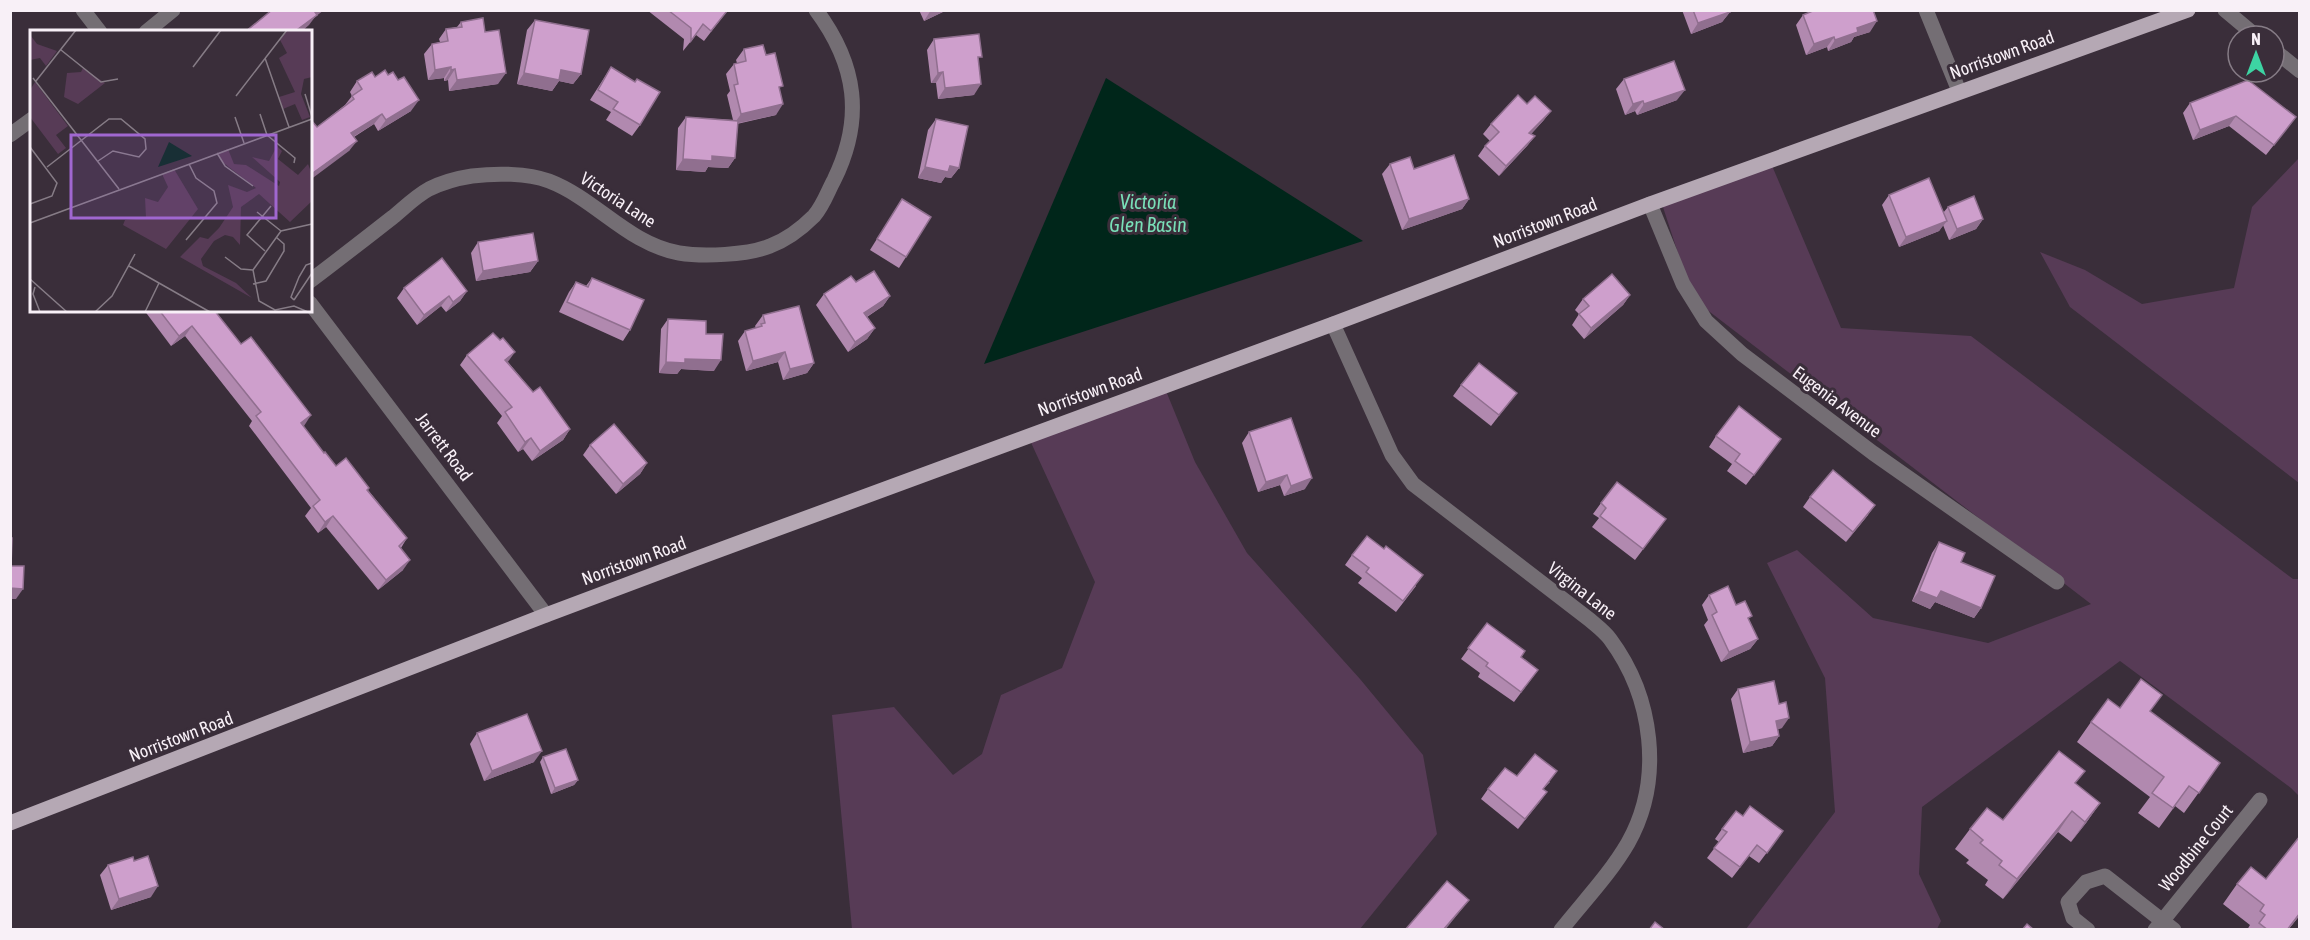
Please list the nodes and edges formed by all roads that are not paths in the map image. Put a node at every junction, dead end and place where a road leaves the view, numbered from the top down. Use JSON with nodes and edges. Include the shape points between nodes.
{"nodes":[{"id":1,"x":83,"y":10,"type":"edge"},
{"id":2,"x":173,"y":10,"type":"edge"},
{"id":3,"x":816,"y":10,"type":"edge"},
{"id":4,"x":1926,"y":10,"type":"edge"},
{"id":5,"x":2188,"y":10,"type":"edge"},
{"id":6,"x":2225,"y":10,"type":"edge"},
{"id":7,"x":2242,"y":24,"type":"edge"},
{"id":8,"x":98,"y":30,"type":"edge"},
{"id":9,"x":148,"y":30,"type":"edge"},
{"id":10,"x":2286,"y":60,"type":"edge"},
{"id":11,"x":2300,"y":71,"type":"edge"},
{"id":12,"x":1959,"y":91,"type":"junction"},
{"id":13,"x":30,"y":120,"type":"edge"},
{"id":14,"x":10,"y":135,"type":"edge"},
{"id":15,"x":1650,"y":204,"type":"junction"},
{"id":16,"x":312,"y":279,"type":"edge"},
{"id":17,"x":312,"y":306,"type":"edge"},
{"id":18,"x":1333,"y":324,"type":"junction"},
{"id":19,"x":2057,"y":582,"type":"dead end"},
{"id":20,"x":546,"y":615,"type":"junction"},
{"id":21,"x":2260,"y":800,"type":"dead end"},
{"id":22,"x":10,"y":824,"type":"edge"},
{"id":23,"x":2164,"y":927,"type":"edge"},
{"id":24,"x":1561,"y":930,"type":"edge"},
{"id":25,"x":2088,"y":930,"type":"edge"}],
"edges":[{"from":1,"to":8,"type":"street"},
{"from":2,"to":9,"type":"street"},
{"from":3,"to":16,"type":"street","name":"Victoria Lane","via":[[838,44],[851,77],[852,124],[843,160],[816,214],[785,238],[768,247],[744,252],[680,253],[656,247],[548,181],[471,176],[429,189]]},
{"from":4,"to":12,"type":"street"},
{"from":5,"to":12,"type":"main road","name":"Norristown Road"},
{"from":6,"to":7,"type":"street"},
{"from":10,"to":11,"type":"street"},
{"from":12,"to":15,"type":"main road","name":"Norristown Road"},
{"from":13,"to":14,"type":"street"},
{"from":15,"to":18,"type":"main road","name":"Norristown Road"},
{"from":15,"to":19,"type":"street","name":"Eugenia Avenue","via":[[1683,284],[1706,321],[1742,354],[1873,453]]},
{"from":17,"to":20,"type":"street","name":"Jarrett Road"},
{"from":18,"to":20,"type":"main road","name":"Norristown Road"},
{"from":18,"to":24,"type":"street","name":"Virgina Lane","via":[[1392,455],[1413,484],[1609,637],[1640,698],[1650,752],[1641,813],[1615,864]]},
{"from":20,"to":22,"type":"main road","name":"Norristown Road"},
{"from":21,"to":23,"type":"street","name":"Woodbine Court"},
{"from":23,"to":25,"type":"street","name":"Woodbine Court","via":[[2105,876],[2086,882],[2068,902],[2073,918]]}]}
